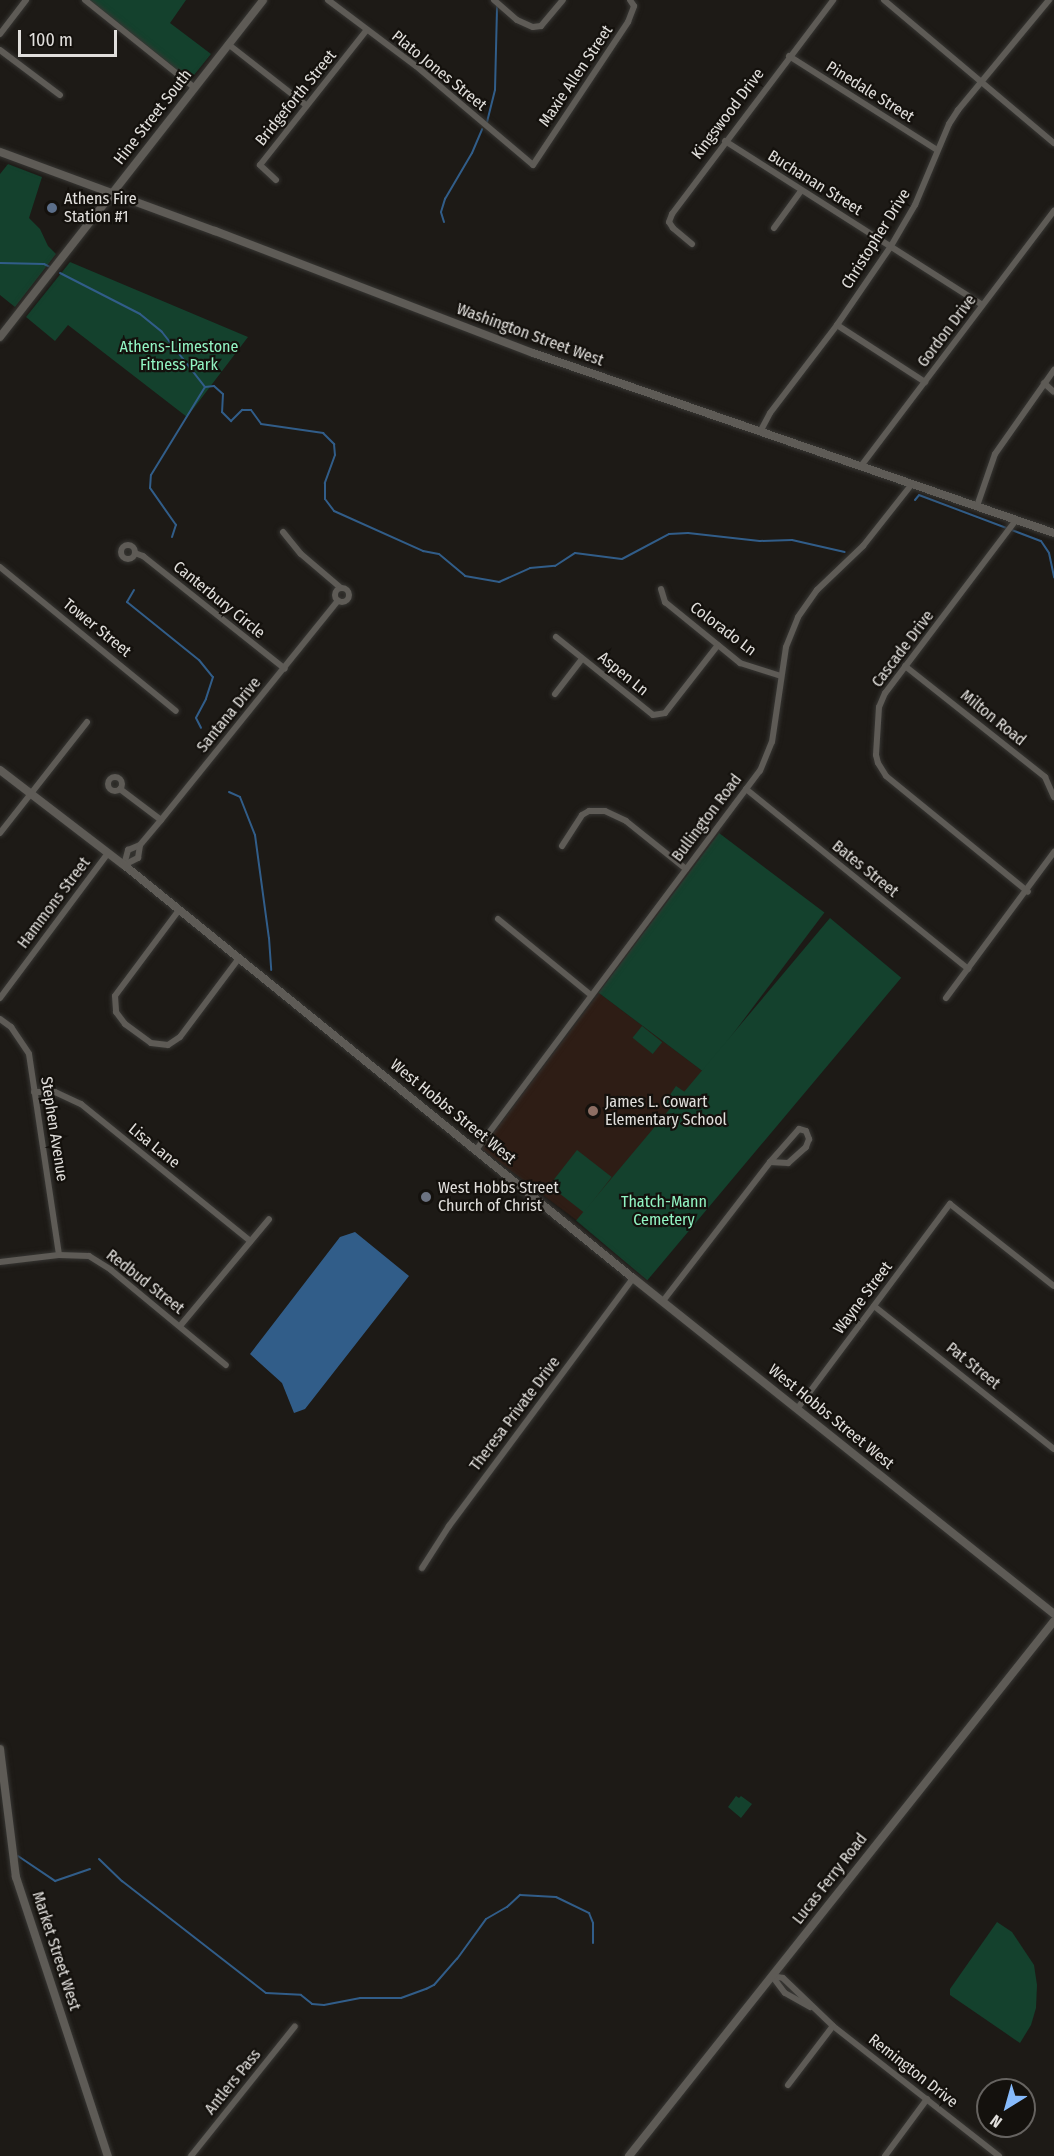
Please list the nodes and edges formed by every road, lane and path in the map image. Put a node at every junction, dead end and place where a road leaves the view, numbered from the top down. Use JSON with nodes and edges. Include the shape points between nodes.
{"nodes":[{"id":1,"x":26,"y":0,"type":"edge"},
{"id":2,"x":85,"y":0,"type":"edge"},
{"id":3,"x":263,"y":0,"type":"edge"},
{"id":4,"x":328,"y":0,"type":"edge"},
{"id":5,"x":494,"y":0,"type":"edge"},
{"id":6,"x":563,"y":0,"type":"edge"},
{"id":7,"x":630,"y":0,"type":"edge"},
{"id":8,"x":833,"y":0,"type":"edge"},
{"id":9,"x":884,"y":0,"type":"edge"},
{"id":10,"x":1049,"y":0,"type":"edge"},
{"id":11,"x":366,"y":31,"type":"junction"},
{"id":12,"x":0,"y":33,"type":"edge"},
{"id":13,"x":228,"y":44,"type":"junction"},
{"id":14,"x":0,"y":50,"type":"edge"},
{"id":15,"x":789,"y":56,"type":"junction"},
{"id":16,"x":981,"y":81,"type":"junction"},
{"id":17,"x":195,"y":88,"type":"junction"},
{"id":18,"x":60,"y":95,"type":"dead end"},
{"id":19,"x":307,"y":106,"type":"junction"},
{"id":20,"x":725,"y":141,"type":"junction"},
{"id":21,"x":1054,"y":142,"type":"edge"},
{"id":22,"x":937,"y":150,"type":"junction"},
{"id":23,"x":0,"y":152,"type":"edge"},
{"id":24,"x":533,"y":165,"type":"joint"},
{"id":25,"x":276,"y":180,"type":"dead end"},
{"id":26,"x":801,"y":191,"type":"junction"},
{"id":27,"x":113,"y":193,"type":"junction"},
{"id":28,"x":1054,"y":211,"type":"edge"},
{"id":29,"x":774,"y":228,"type":"dead end"},
{"id":30,"x":692,"y":244,"type":"dead end"},
{"id":31,"x":891,"y":246,"type":"junction"},
{"id":32,"x":982,"y":305,"type":"junction"},
{"id":33,"x":837,"y":325,"type":"junction"},
{"id":34,"x":0,"y":337,"type":"edge"},
{"id":35,"x":1054,"y":370,"type":"edge"},
{"id":36,"x":926,"y":382,"type":"junction"},
{"id":37,"x":1044,"y":383,"type":"junction"},
{"id":38,"x":1054,"y":392,"type":"edge"},
{"id":39,"x":760,"y":432,"type":"junction"},
{"id":40,"x":861,"y":466,"type":"junction"},
{"id":41,"x":912,"y":484,"type":"junction"},
{"id":42,"x":977,"y":506,"type":"junction"},
{"id":43,"x":1016,"y":520,"type":"junction"},
{"id":44,"x":283,"y":532,"type":"dead end"},
{"id":45,"x":1054,"y":533,"type":"edge"},
{"id":46,"x":135,"y":553,"type":"dead end"},
{"id":47,"x":0,"y":567,"type":"edge"},
{"id":48,"x":341,"y":588,"type":"junction"},
{"id":49,"x":661,"y":589,"type":"dead end"},
{"id":50,"x":338,"y":601,"type":"junction"},
{"id":51,"x":556,"y":637,"type":"dead end"},
{"id":52,"x":718,"y":645,"type":"junction"},
{"id":53,"x":582,"y":659,"type":"junction"},
{"id":54,"x":905,"y":666,"type":"junction"},
{"id":55,"x":285,"y":669,"type":"junction"},
{"id":56,"x":781,"y":676,"type":"junction"},
{"id":57,"x":555,"y":694,"type":"dead end"},
{"id":58,"x":176,"y":711,"type":"dead end"},
{"id":59,"x":87,"y":722,"type":"dead end"},
{"id":60,"x":0,"y":770,"type":"edge"},
{"id":61,"x":120,"y":789,"type":"dead end"},
{"id":62,"x":746,"y":789,"type":"junction"},
{"id":63,"x":30,"y":793,"type":"junction"},
{"id":64,"x":1054,"y":797,"type":"edge"},
{"id":65,"x":161,"y":820,"type":"junction"},
{"id":66,"x":0,"y":833,"type":"edge"},
{"id":67,"x":140,"y":845,"type":"junction"},
{"id":68,"x":562,"y":846,"type":"dead end"},
{"id":69,"x":1054,"y":852,"type":"edge"},
{"id":70,"x":108,"y":853,"type":"junction"},
{"id":71,"x":124,"y":866,"type":"junction"},
{"id":72,"x":686,"y":869,"type":"junction"},
{"id":73,"x":1028,"y":892,"type":"junction"},
{"id":74,"x":179,"y":910,"type":"junction"},
{"id":75,"x":498,"y":919,"type":"dead end"},
{"id":76,"x":239,"y":958,"type":"junction"},
{"id":77,"x":968,"y":969,"type":"junction"},
{"id":78,"x":591,"y":995,"type":"junction"},
{"id":79,"x":0,"y":998,"type":"edge"},
{"id":80,"x":946,"y":998,"type":"dead end"},
{"id":81,"x":0,"y":1019,"type":"edge"},
{"id":82,"x":34,"y":1092,"type":"junction"},
{"id":83,"x":476,"y":1150,"type":"junction"},
{"id":84,"x":770,"y":1162,"type":"junction"},
{"id":85,"x":268,"y":1219,"type":"dead end"},
{"id":86,"x":250,"y":1241,"type":"junction"},
{"id":87,"x":59,"y":1255,"type":"junction"},
{"id":88,"x":0,"y":1262,"type":"edge"},
{"id":89,"x":633,"y":1278,"type":"junction"},
{"id":90,"x":1054,"y":1286,"type":"edge"},
{"id":91,"x":663,"y":1301,"type":"junction"},
{"id":92,"x":874,"y":1306,"type":"junction"},
{"id":93,"x":180,"y":1326,"type":"junction"},
{"id":94,"x":226,"y":1365,"type":"dead end"},
{"id":95,"x":797,"y":1409,"type":"junction"},
{"id":96,"x":1054,"y":1449,"type":"edge"},
{"id":97,"x":422,"y":1568,"type":"dead end"},
{"id":98,"x":1054,"y":1614,"type":"edge"},
{"id":99,"x":1054,"y":1621,"type":"edge"},
{"id":100,"x":0,"y":1749,"type":"edge"},
{"id":101,"x":2,"y":1794,"type":"edge"},
{"id":102,"x":772,"y":1976,"type":"junction"},
{"id":103,"x":295,"y":2026,"type":"dead end"},
{"id":104,"x":833,"y":2026,"type":"junction"},
{"id":105,"x":788,"y":2085,"type":"dead end"},
{"id":106,"x":927,"y":2099,"type":"junction"},
{"id":107,"x":108,"y":2156,"type":"edge"},
{"id":108,"x":191,"y":2156,"type":"edge"},
{"id":109,"x":629,"y":2156,"type":"edge"},
{"id":110,"x":885,"y":2156,"type":"edge"},
{"id":111,"x":999,"y":2156,"type":"edge"}],
"edges":[{"from":1,"to":12,"type":"street"},
{"from":2,"to":17,"type":"street"},
{"from":3,"to":13,"type":"street","name":"Hine Street South"},
{"from":4,"to":11,"type":"street","name":"Plato Jones Street"},
{"from":5,"to":6,"type":"street","via":[[532,27],[540,26]]},
{"from":7,"to":24,"type":"street","name":"Maxie Allen Street","via":[[634,6],[628,22]]},
{"from":8,"to":15,"type":"street","name":"Kingswood Drive"},
{"from":9,"to":16,"type":"street"},
{"from":10,"to":16,"type":"street","name":"Christopher Drive"},
{"from":11,"to":19,"type":"street","name":"Bridgeforth Street"},
{"from":11,"to":24,"type":"street","name":"Plato Jones Street","via":[[416,66]]},
{"from":13,"to":17,"type":"street","name":"Hine Street South"},
{"from":13,"to":19,"type":"street"},
{"from":14,"to":18,"type":"street"},
{"from":15,"to":20,"type":"street","name":"Kingswood Drive"},
{"from":15,"to":22,"type":"street","name":"Pinedale Street"},
{"from":16,"to":21,"type":"street"},
{"from":16,"to":22,"type":"street","name":"Christopher Drive","via":[[949,124]]},
{"from":17,"to":27,"type":"street","name":"Hine Street South"},
{"from":19,"to":25,"type":"street","name":"Bridgeforth Street","via":[[260,165]]},
{"from":20,"to":26,"type":"street","name":"Buchanan Street"},
{"from":20,"to":30,"type":"street","name":"Kingswood Drive","via":[[669,222]]},
{"from":22,"to":31,"type":"street","name":"Christopher Drive","via":[[915,205]]},
{"from":23,"to":27,"type":"street","name":"Washington Street West"},
{"from":26,"to":29,"type":"street"},
{"from":26,"to":31,"type":"street","name":"Buchanan Street"},
{"from":27,"to":34,"type":"street","name":"Hine Street South"},
{"from":27,"to":39,"type":"street","name":"Washington Street West","via":[[533,353]]},
{"from":28,"to":32,"type":"street","name":"Gordon Drive"},
{"from":31,"to":32,"type":"street","name":"Buchanan Street"},
{"from":31,"to":33,"type":"street","name":"Christopher Drive"},
{"from":32,"to":36,"type":"street","name":"Gordon Drive"},
{"from":33,"to":36,"type":"street"},
{"from":33,"to":39,"type":"street","name":"Christopher Drive"},
{"from":35,"to":37,"type":"street"},
{"from":36,"to":40,"type":"street","name":"Gordon Drive"},
{"from":37,"to":38,"type":"street"},
{"from":37,"to":42,"type":"street","via":[[994,454]]},
{"from":39,"to":40,"type":"street","name":"Washington Street West"},
{"from":40,"to":41,"type":"street","name":"Washington Street West"},
{"from":41,"to":42,"type":"street","name":"Washington Street West"},
{"from":41,"to":56,"type":"street","name":"Bullington Road","via":[[863,546],[807,603],[792,632]]},
{"from":42,"to":43,"type":"street","name":"Washington Street West"},
{"from":43,"to":45,"type":"street","name":"Washington Street West"},
{"from":43,"to":54,"type":"street","name":"Cascade Drive"},
{"from":44,"to":48,"type":"street","via":[[301,554]]},
{"from":46,"to":55,"type":"street","name":"Canterbury Circle"},
{"from":47,"to":58,"type":"street","name":"Tower Street"},
{"from":48,"to":50,"type":"street","name":"Santana Drive","via":[[335,594]]},
{"from":48,"to":50,"type":"street","name":"Santana Drive","via":[[349,596]]},
{"from":49,"to":52,"type":"street","name":"Colorado Ln","via":[[665,602]]},
{"from":50,"to":55,"type":"street","name":"Santana Drive"},
{"from":51,"to":53,"type":"street","name":"Aspen Ln"},
{"from":52,"to":53,"type":"street","name":"Aspen Ln","via":[[657,718]]},
{"from":52,"to":56,"type":"street","name":"Colorado Ln","via":[[740,663]]},
{"from":53,"to":57,"type":"street"},
{"from":54,"to":64,"type":"street","name":"Milton Road","via":[[1045,777]]},
{"from":54,"to":73,"type":"street","name":"Cascade Drive","via":[[879,707],[876,755],[881,770]]},
{"from":55,"to":65,"type":"street","name":"Santana Drive"},
{"from":56,"to":62,"type":"street","name":"Bullington Road","via":[[772,742],[760,771]]},
{"from":59,"to":63,"type":"street"},
{"from":60,"to":63,"type":"street","name":"West Hobbs Street West"},
{"from":61,"to":65,"type":"street"},
{"from":62,"to":72,"type":"street","name":"Bullington Road"},
{"from":62,"to":77,"type":"street","name":"Bates Street"},
{"from":63,"to":66,"type":"street"},
{"from":63,"to":70,"type":"street","name":"West Hobbs Street West"},
{"from":65,"to":67,"type":"street","name":"Santana Drive"},
{"from":67,"to":71,"type":"street","name":"Santana Drive","via":[[138,858]]},
{"from":67,"to":71,"type":"street","name":"Santana Drive","via":[[128,850]]},
{"from":68,"to":72,"type":"street","via":[[582,815],[605,811],[626,821]]},
{"from":69,"to":73,"type":"street"},
{"from":70,"to":71,"type":"street","name":"West Hobbs Street West"},
{"from":70,"to":79,"type":"street","name":"Hammons Street"},
{"from":71,"to":74,"type":"street","name":"West Hobbs Street West"},
{"from":72,"to":78,"type":"street","name":"Bullington Road"},
{"from":73,"to":77,"type":"street"},
{"from":74,"to":76,"type":"street","name":"West Hobbs Street West"},
{"from":74,"to":76,"type":"street","via":[[115,996],[116,1012],[126,1024],[152,1043],[168,1045],[180,1036]]},
{"from":75,"to":78,"type":"street"},
{"from":76,"to":83,"type":"street","name":"West Hobbs Street West"},
{"from":77,"to":80,"type":"street"},
{"from":78,"to":83,"type":"street","name":"Bullington Road"},
{"from":81,"to":82,"type":"street","name":"Stephen Avenue","via":[[11,1027],[29,1054]]},
{"from":82,"to":86,"type":"street","name":"Lisa Lane","via":[[55,1092],[81,1104]]},
{"from":82,"to":87,"type":"street","name":"Stephen Avenue"},
{"from":83,"to":89,"type":"street","name":"West Hobbs Street West"},
{"from":84,"to":84,"type":"street","via":[[780,1165],[795,1159],[809,1139],[806,1131],[798,1129]]},
{"from":84,"to":91,"type":"street"},
{"from":85,"to":86,"type":"street"},
{"from":86,"to":93,"type":"street"},
{"from":87,"to":88,"type":"street","name":"Redbud Street"},
{"from":87,"to":93,"type":"street","name":"Redbud Street","via":[[81,1255],[97,1261]]},
{"from":89,"to":91,"type":"street","name":"West Hobbs Street West"},
{"from":89,"to":97,"type":"street","name":"Theresa Private Drive"},
{"from":90,"to":92,"type":"street","name":"Wayne Street","via":[[950,1204]]},
{"from":91,"to":95,"type":"street","name":"West Hobbs Street West"},
{"from":92,"to":95,"type":"street","name":"Wayne Street"},
{"from":92,"to":96,"type":"street","name":"Pat Street"},
{"from":93,"to":94,"type":"street","name":"Redbud Street"},
{"from":95,"to":98,"type":"street","name":"West Hobbs Street West"},
{"from":99,"to":102,"type":"street","name":"Lucas Ferry Road"},
{"from":100,"to":101,"type":"street","name":"Market Street West"},
{"from":101,"to":107,"type":"street","name":"Market Street West","via":[[25,1908]]},
{"from":102,"to":104,"type":"street","name":"Remington Drive","via":[[785,1993],[811,2007]]},
{"from":102,"to":109,"type":"street","name":"Lucas Ferry Road"},
{"from":103,"to":108,"type":"street","name":"Antlers Pass"},
{"from":104,"to":105,"type":"street"},
{"from":104,"to":106,"type":"street","name":"Remington Drive"},
{"from":106,"to":110,"type":"street"},
{"from":106,"to":111,"type":"street","name":"Remington Drive"}]}
